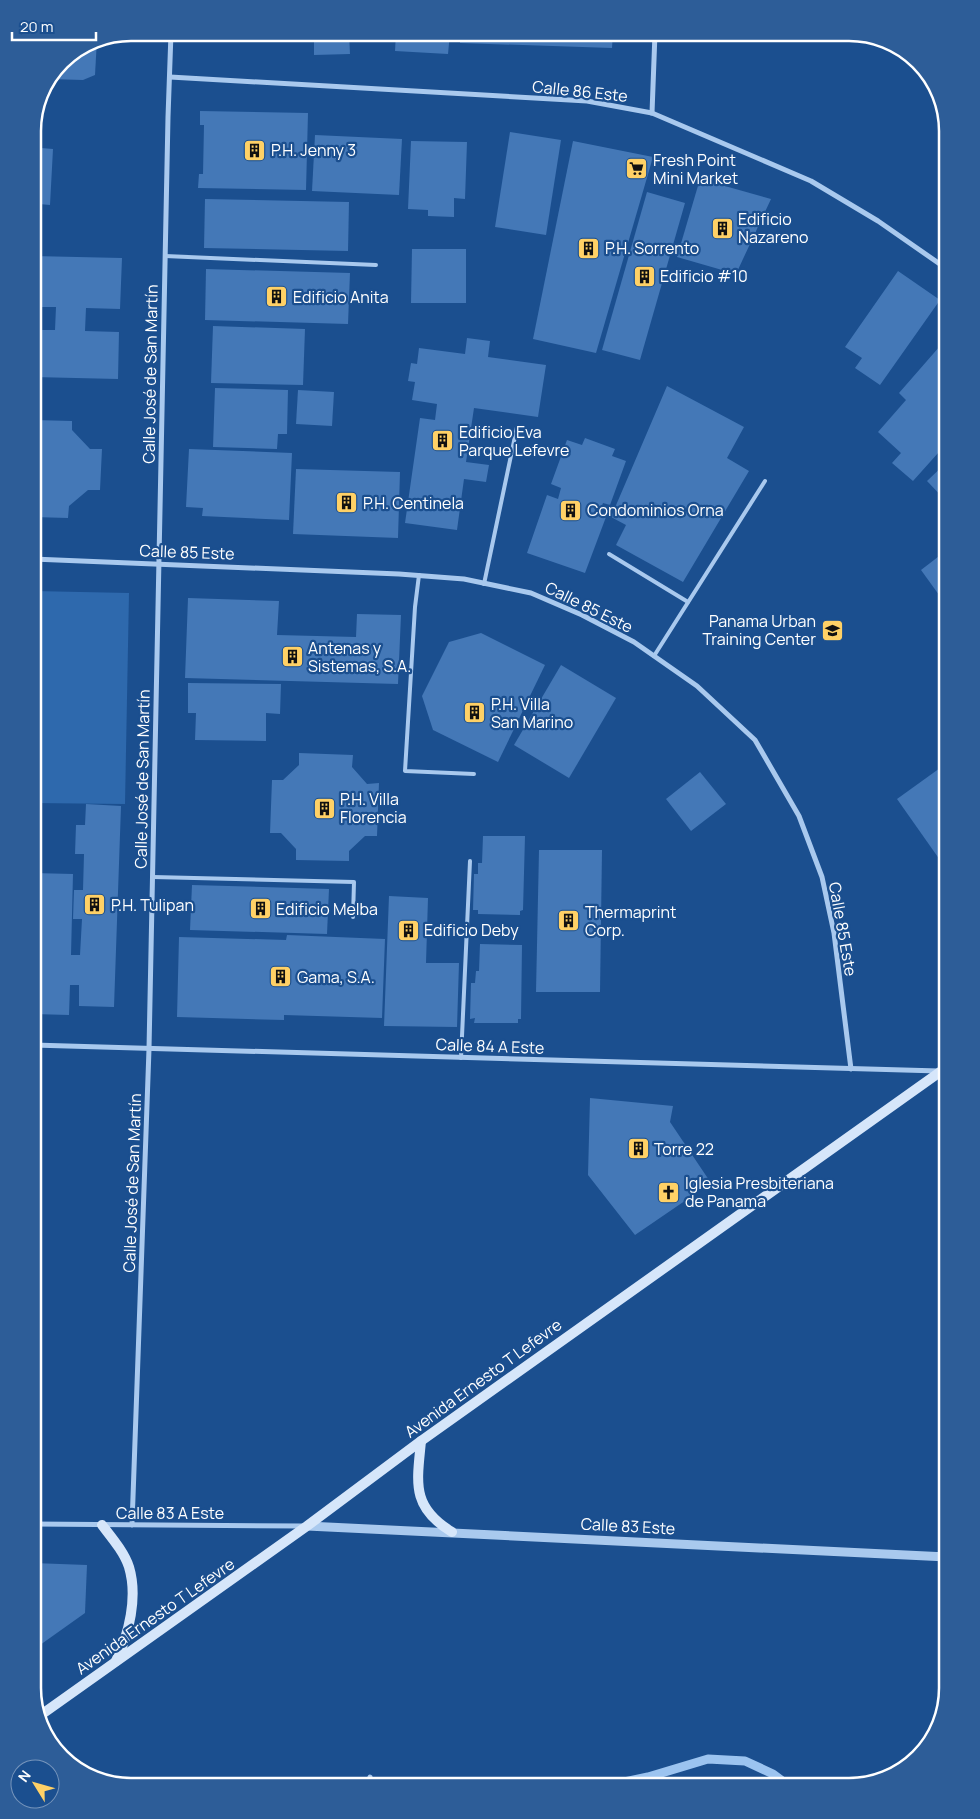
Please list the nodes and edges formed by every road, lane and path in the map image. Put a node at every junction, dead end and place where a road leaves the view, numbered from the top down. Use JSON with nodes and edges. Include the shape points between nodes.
{"nodes":[{"id":1,"x":171,"y":41,"type":"edge"},
{"id":2,"x":655,"y":41,"type":"edge"},
{"id":3,"x":170,"y":77,"type":"junction"},
{"id":4,"x":652,"y":113,"type":"junction"},
{"id":5,"x":165,"y":256,"type":"junction"},
{"id":6,"x":939,"y":262,"type":"edge"},
{"id":7,"x":376,"y":265,"type":"dead end"},
{"id":8,"x":517,"y":427,"type":"dead end"},
{"id":9,"x":765,"y":481,"type":"dead end"},
{"id":10,"x":609,"y":554,"type":"dead end"},
{"id":11,"x":41,"y":559,"type":"edge"},
{"id":12,"x":158,"y":563,"type":"junction"},
{"id":13,"x":419,"y":575,"type":"junction"},
{"id":14,"x":484,"y":584,"type":"junction"},
{"id":15,"x":688,"y":602,"type":"junction"},
{"id":16,"x":654,"y":656,"type":"junction"},
{"id":17,"x":474,"y":774,"type":"dead end"},
{"id":18,"x":470,"y":861,"type":"dead end"},
{"id":19,"x":153,"y":877,"type":"junction"},
{"id":20,"x":353,"y":917,"type":"dead end"},
{"id":21,"x":41,"y":1045,"type":"edge"},
{"id":22,"x":149,"y":1049,"type":"junction"},
{"id":23,"x":461,"y":1058,"type":"junction"},
{"id":24,"x":851,"y":1069,"type":"junction"},
{"id":25,"x":939,"y":1070,"type":"edge"},
{"id":26,"x":939,"y":1074,"type":"edge"},
{"id":27,"x":421,"y":1441,"type":"junction"},
{"id":28,"x":41,"y":1524,"type":"edge"},
{"id":29,"x":102,"y":1525,"type":"junction"},
{"id":30,"x":132,"y":1526,"type":"junction"},
{"id":31,"x":307,"y":1526,"type":"junction"},
{"id":32,"x":452,"y":1532,"type":"junction"},
{"id":33,"x":939,"y":1557,"type":"edge"},
{"id":34,"x":116,"y":1662,"type":"junction"},
{"id":35,"x":45,"y":1712,"type":"edge"}],
"edges":[{"from":1,"to":3,"type":"street","name":"Calle José de San Martín"},
{"from":2,"to":4,"type":"street"},
{"from":3,"to":4,"type":"street","name":"Calle 86 Este","via":[[587,101]]},
{"from":3,"to":5,"type":"street","name":"Calle José de San Martín"},
{"from":4,"to":6,"type":"street","name":"Calle 86 Este","via":[[811,181]]},
{"from":5,"to":7,"type":"lane"},
{"from":5,"to":12,"type":"street","name":"Calle José de San Martín"},
{"from":8,"to":14,"type":"lane"},
{"from":9,"to":15,"type":"lane"},
{"from":10,"to":15,"type":"lane"},
{"from":11,"to":12,"type":"street","name":"Calle 85 Este"},
{"from":12,"to":13,"type":"street","name":"Calle 85 Este"},
{"from":12,"to":19,"type":"street","name":"Calle José de San Martín"},
{"from":13,"to":14,"type":"street","name":"Calle 85 Este"},
{"from":13,"to":17,"type":"lane","via":[[405,771]]},
{"from":14,"to":16,"type":"street","name":"Calle 85 Este","via":[[531,593],[582,615]]},
{"from":15,"to":16,"type":"lane"},
{"from":16,"to":24,"type":"street","name":"Calle 85 Este","via":[[697,686],[755,740],[800,816],[822,877],[834,933]]},
{"from":18,"to":23,"type":"lane"},
{"from":19,"to":20,"type":"lane","via":[[354,882]]},
{"from":19,"to":22,"type":"street","name":"Calle José de San Martín"},
{"from":21,"to":22,"type":"street","name":"Calle 84 A Este"},
{"from":22,"to":23,"type":"street","name":"Calle 84 A Este"},
{"from":22,"to":30,"type":"street","name":"Calle José de San Martín"},
{"from":23,"to":24,"type":"street","name":"Calle 84 A Este"},
{"from":24,"to":25,"type":"street","name":"Calle 84 A Este"},
{"from":26,"to":27,"type":"main road","name":"Avenida Ernesto T Lefevre"},
{"from":27,"to":31,"type":"main road","name":"Avenida Ernesto T Lefevre"},
{"from":27,"to":32,"type":"main road","via":[[419,1494],[432,1517]]},
{"from":28,"to":29,"type":"street","name":"Calle 83 A Este"},
{"from":29,"to":30,"type":"street","name":"Calle 83 A Este"},
{"from":29,"to":34,"type":"main road","via":[[123,1554],[131,1580],[129,1620]]},
{"from":30,"to":31,"type":"street","name":"Calle 83 A Este"},
{"from":31,"to":32,"type":"street","name":"Calle 83 Este"},
{"from":31,"to":34,"type":"main road","name":"Avenida Ernesto T Lefevre"},
{"from":32,"to":33,"type":"street","name":"Calle 83 Este"},
{"from":34,"to":35,"type":"main road","name":"Avenida Ernesto T Lefevre"}]}
